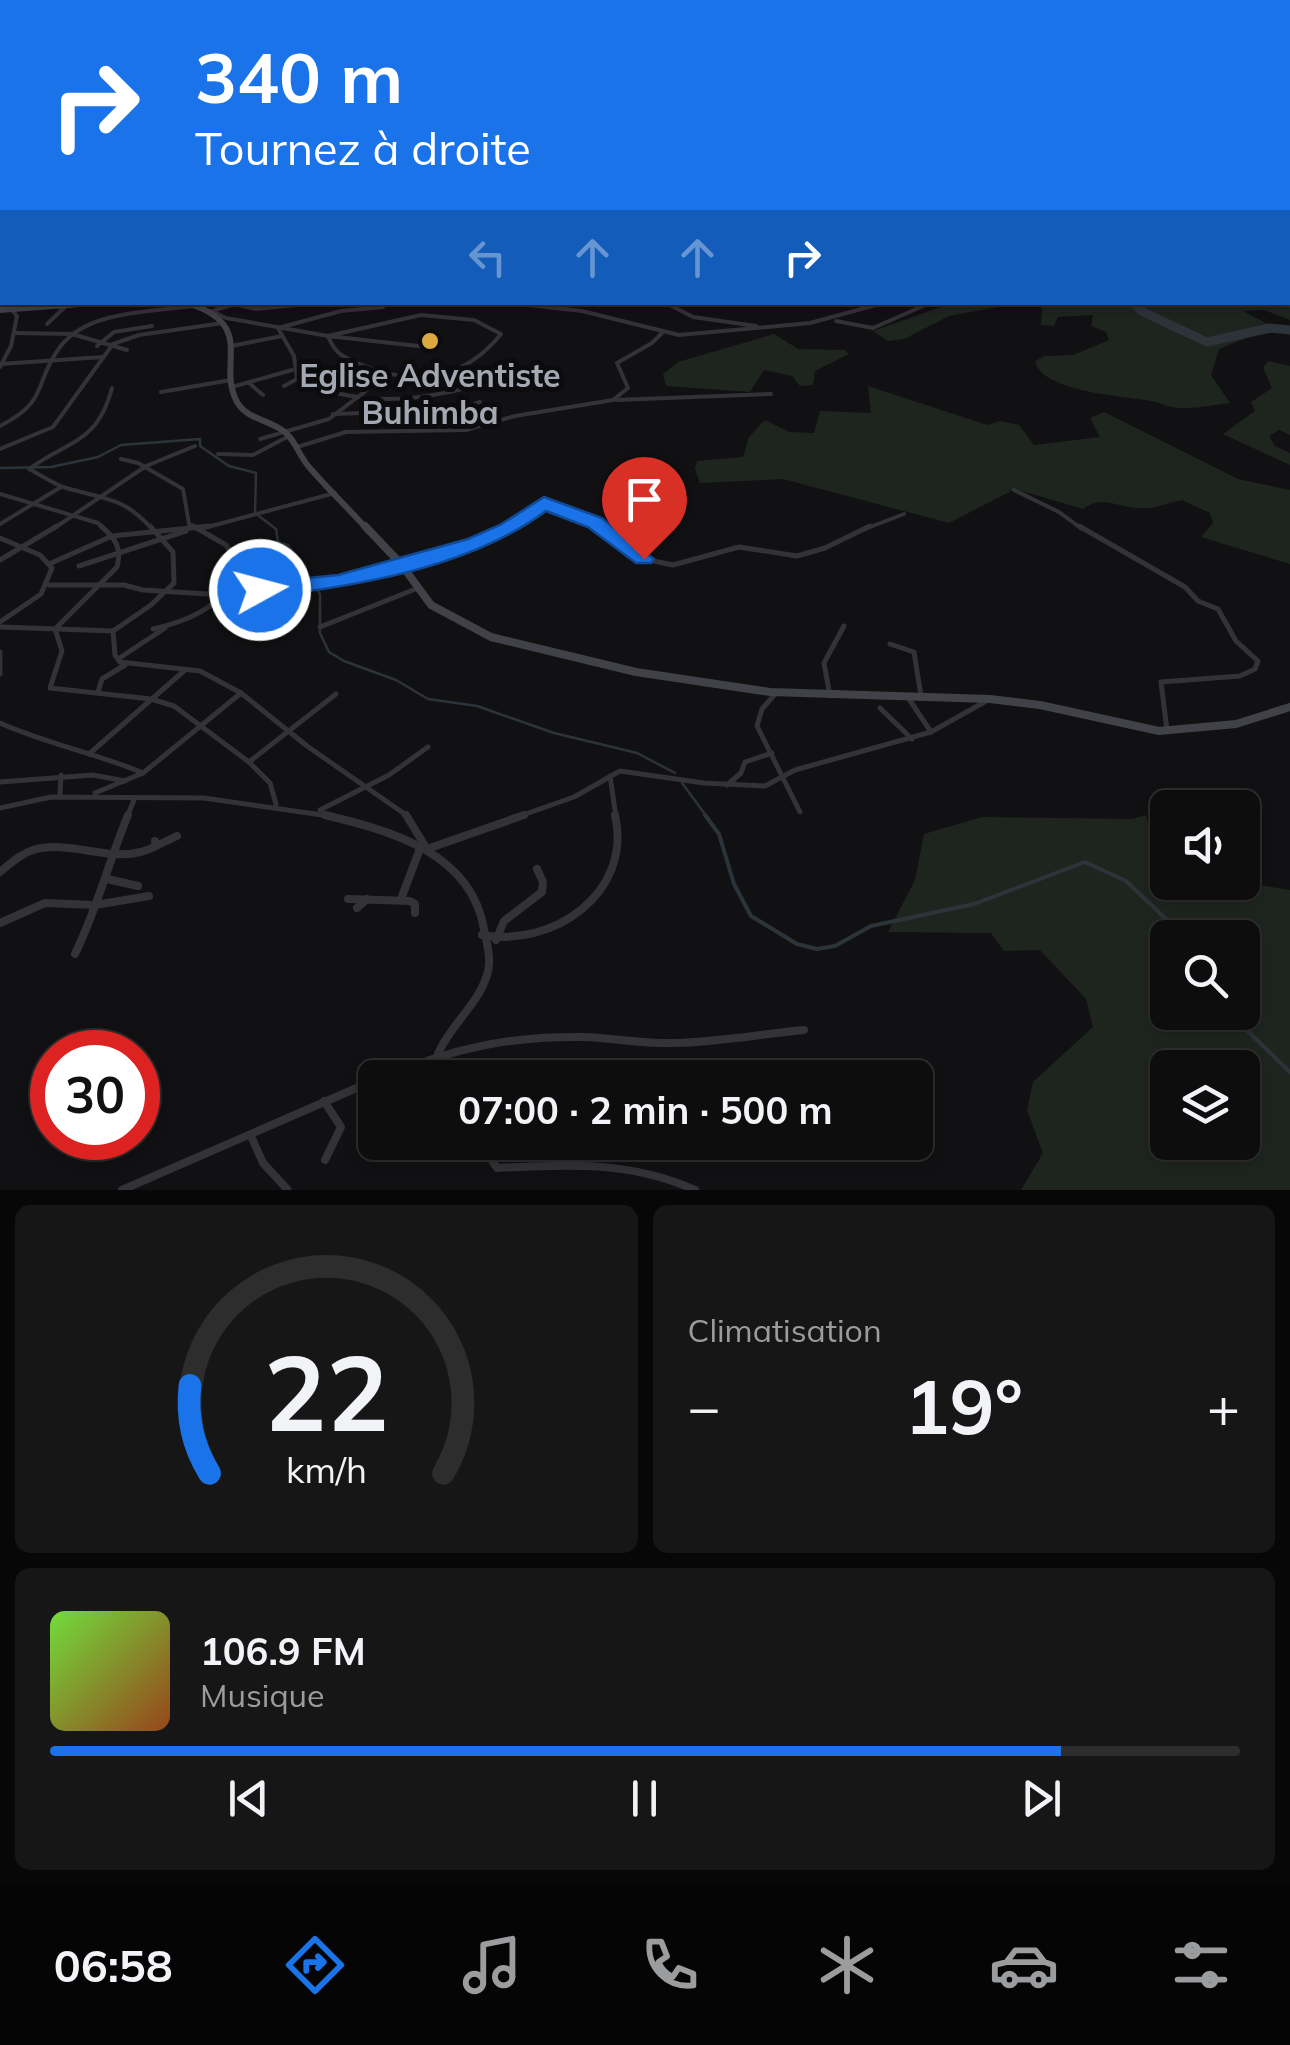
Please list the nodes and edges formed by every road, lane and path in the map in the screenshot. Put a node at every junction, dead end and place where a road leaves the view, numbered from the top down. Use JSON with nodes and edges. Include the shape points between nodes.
{"nodes":[{"id":1,"x":33,"y":305,"type":"edge"},
{"id":2,"x":67,"y":305,"type":"edge"},
{"id":3,"x":193,"y":305,"type":"edge"},
{"id":4,"x":226,"y":305,"type":"edge"},
{"id":5,"x":237,"y":305,"type":"edge"},
{"id":6,"x":294,"y":305,"type":"edge"},
{"id":7,"x":529,"y":305,"type":"edge"},
{"id":8,"x":670,"y":305,"type":"edge"},
{"id":9,"x":878,"y":305,"type":"edge"},
{"id":10,"x":925,"y":305,"type":"edge"},
{"id":11,"x":196,"y":306,"type":"junction"},
{"id":12,"x":383,"y":307,"type":"dead end"},
{"id":13,"x":4,"y":309,"type":"edge"},
{"id":14,"x":212,"y":311,"type":"junction"},
{"id":15,"x":833,"y":320,"type":"junction"},
{"id":16,"x":223,"y":323,"type":"junction"},
{"id":17,"x":47,"y":324,"type":"dead end"},
{"id":18,"x":152,"y":326,"type":"dead end"},
{"id":19,"x":764,"y":327,"type":"junction"},
{"id":20,"x":278,"y":328,"type":"junction"},
{"id":21,"x":15,"y":332,"type":"junction"},
{"id":22,"x":74,"y":333,"type":"junction"},
{"id":23,"x":662,"y":333,"type":"junction"},
{"id":24,"x":282,"y":336,"type":"junction"},
{"id":25,"x":328,"y":336,"type":"junction"},
{"id":26,"x":102,"y":338,"type":"junction"},
{"id":27,"x":113,"y":344,"type":"junction"},
{"id":28,"x":97,"y":346,"type":"dead end"},
{"id":29,"x":230,"y":346,"type":"junction"},
{"id":30,"x":436,"y":348,"type":"dead end"},
{"id":31,"x":127,"y":350,"type":"dead end"},
{"id":32,"x":104,"y":357,"type":"junction"},
{"id":33,"x":55,"y":359,"type":"junction"},
{"id":34,"x":0,"y":365,"type":"edge"},
{"id":35,"x":536,"y":367,"type":"dead end"},
{"id":36,"x":293,"y":370,"type":"junction"},
{"id":37,"x":384,"y":377,"type":"junction"},
{"id":38,"x":298,"y":379,"type":"junction"},
{"id":39,"x":249,"y":383,"type":"junction"},
{"id":40,"x":232,"y":384,"type":"junction"},
{"id":41,"x":284,"y":386,"type":"dead end"},
{"id":42,"x":112,"y":388,"type":"dead end"},
{"id":43,"x":161,"y":392,"type":"dead end"},
{"id":44,"x":771,"y":394,"type":"dead end"},
{"id":45,"x":263,"y":395,"type":"dead end"},
{"id":46,"x":358,"y":397,"type":"junction"},
{"id":47,"x":613,"y":400,"type":"junction"},
{"id":48,"x":480,"y":402,"type":"dead end"},
{"id":49,"x":333,"y":414,"type":"junction"},
{"id":50,"x":0,"y":426,"type":"edge"},
{"id":51,"x":287,"y":434,"type":"junction"},
{"id":52,"x":260,"y":439,"type":"dead end"},
{"id":53,"x":196,"y":446,"type":"dead end"},
{"id":54,"x":297,"y":447,"type":"junction"},
{"id":55,"x":0,"y":450,"type":"edge"},
{"id":56,"x":218,"y":454,"type":"dead end"},
{"id":57,"x":122,"y":459,"type":"dead end"},
{"id":58,"x":142,"y":466,"type":"junction"},
{"id":59,"x":62,"y":486,"type":"junction"},
{"id":60,"x":1014,"y":490,"type":"dead end"},
{"id":61,"x":0,"y":494,"type":"edge"},
{"id":62,"x":102,"y":494,"type":"junction"},
{"id":63,"x":335,"y":494,"type":"junction"},
{"id":64,"x":36,"y":504,"type":"junction"},
{"id":65,"x":75,"y":514,"type":"junction"},
{"id":66,"x":904,"y":514,"type":"dead end"},
{"id":67,"x":0,"y":524,"type":"edge"},
{"id":68,"x":192,"y":530,"type":"junction"},
{"id":69,"x":154,"y":531,"type":"junction"},
{"id":70,"x":112,"y":536,"type":"junction"},
{"id":71,"x":0,"y":538,"type":"edge"},
{"id":72,"x":162,"y":540,"type":"junction"},
{"id":73,"x":25,"y":547,"type":"junction"},
{"id":74,"x":118,"y":550,"type":"junction"},
{"id":75,"x":0,"y":560,"type":"edge"},
{"id":76,"x":49,"y":564,"type":"junction"},
{"id":77,"x":401,"y":564,"type":"junction"},
{"id":78,"x":79,"y":566,"type":"dead end"},
{"id":79,"x":107,"y":584,"type":"junction"},
{"id":80,"x":48,"y":585,"type":"junction"},
{"id":81,"x":418,"y":588,"type":"junction"},
{"id":82,"x":166,"y":592,"type":"junction"},
{"id":83,"x":224,"y":595,"type":"junction"},
{"id":84,"x":0,"y":625,"type":"edge"},
{"id":85,"x":168,"y":626,"type":"junction"},
{"id":86,"x":844,"y":626,"type":"dead end"},
{"id":87,"x":320,"y":627,"type":"dead end"},
{"id":88,"x":55,"y":629,"type":"junction"},
{"id":89,"x":153,"y":629,"type":"dead end"},
{"id":90,"x":113,"y":631,"type":"junction"},
{"id":91,"x":828,"y":639,"type":"dead end"},
{"id":92,"x":835,"y":644,"type":"junction"},
{"id":93,"x":890,"y":644,"type":"dead end"},
{"id":94,"x":0,"y":652,"type":"edge"},
{"id":95,"x":118,"y":658,"type":"junction"},
{"id":96,"x":126,"y":664,"type":"junction"},
{"id":97,"x":187,"y":668,"type":"junction"},
{"id":98,"x":0,"y":674,"type":"edge"},
{"id":99,"x":98,"y":692,"type":"junction"},
{"id":100,"x":776,"y":692,"type":"junction"},
{"id":101,"x":241,"y":693,"type":"junction"},
{"id":102,"x":336,"y":694,"type":"dead end"},
{"id":103,"x":830,"y":696,"type":"junction"},
{"id":104,"x":151,"y":699,"type":"junction"},
{"id":105,"x":909,"y":699,"type":"junction"},
{"id":106,"x":921,"y":699,"type":"junction"},
{"id":107,"x":990,"y":699,"type":"junction"},
{"id":108,"x":1290,"y":706,"type":"edge"},
{"id":109,"x":880,"y":708,"type":"dead end"},
{"id":110,"x":0,"y":723,"type":"edge"},
{"id":111,"x":202,"y":723,"type":"junction"},
{"id":112,"x":1166,"y":730,"type":"junction"},
{"id":113,"x":288,"y":732,"type":"junction"},
{"id":114,"x":931,"y":732,"type":"junction"},
{"id":115,"x":912,"y":739,"type":"junction"},
{"id":116,"x":428,"y":747,"type":"dead end"},
{"id":117,"x":772,"y":752,"type":"junction"},
{"id":118,"x":89,"y":754,"type":"junction"},
{"id":119,"x":249,"y":762,"type":"junction"},
{"id":120,"x":143,"y":773,"type":"junction"},
{"id":121,"x":61,"y":776,"type":"junction"},
{"id":122,"x":610,"y":776,"type":"junction"},
{"id":123,"x":781,"y":778,"type":"junction"},
{"id":124,"x":0,"y":782,"type":"edge"},
{"id":125,"x":128,"y":782,"type":"junction"},
{"id":126,"x":727,"y":785,"type":"junction"},
{"id":127,"x":368,"y":786,"type":"junction"},
{"id":128,"x":60,"y":795,"type":"junction"},
{"id":129,"x":87,"y":795,"type":"junction"},
{"id":130,"x":134,"y":800,"type":"junction"},
{"id":131,"x":276,"y":804,"type":"junction"},
{"id":132,"x":0,"y":808,"type":"edge"},
{"id":133,"x":317,"y":812,"type":"junction"},
{"id":134,"x":800,"y":812,"type":"dead end"},
{"id":135,"x":177,"y":836,"type":"dead end"},
{"id":136,"x":424,"y":847,"type":"junction"},
{"id":137,"x":112,"y":854,"type":"junction"},
{"id":138,"x":537,"y":869,"type":"dead end"},
{"id":139,"x":0,"y":872,"type":"edge"},
{"id":140,"x":107,"y":879,"type":"junction"},
{"id":141,"x":138,"y":886,"type":"dead end"},
{"id":142,"x":149,"y":896,"type":"dead end"},
{"id":143,"x":348,"y":899,"type":"dead end"},
{"id":144,"x":366,"y":899,"type":"junction"},
{"id":145,"x":393,"y":903,"type":"junction"},
{"id":146,"x":99,"y":904,"type":"junction"},
{"id":147,"x":357,"y":908,"type":"dead end"},
{"id":148,"x":415,"y":914,"type":"dead end"},
{"id":149,"x":0,"y":923,"type":"edge"},
{"id":150,"x":482,"y":936,"type":"junction"},
{"id":151,"x":496,"y":940,"type":"junction"},
{"id":152,"x":74,"y":954,"type":"dead end"},
{"id":153,"x":804,"y":1030,"type":"dead end"},
{"id":154,"x":438,"y":1054,"type":"junction"},
{"id":155,"x":424,"y":1060,"type":"edge"},
{"id":156,"x":358,"y":1087,"type":"edge"},
{"id":157,"x":324,"y":1101,"type":"junction"},
{"id":158,"x":251,"y":1136,"type":"junction"},
{"id":159,"x":325,"y":1160,"type":"dead end"},
{"id":160,"x":492,"y":1160,"type":"edge"},
{"id":161,"x":287,"y":1189,"type":"edge"},
{"id":162,"x":122,"y":1190,"type":"edge"},
{"id":163,"x":695,"y":1190,"type":"edge"}],
"edges":[{"from":1,"to":13,"type":"street"},
{"from":2,"to":17,"type":"street"},
{"from":3,"to":11,"type":"street"},
{"from":4,"to":14,"type":"street"},
{"from":5,"to":6,"type":"street"},
{"from":7,"to":23,"type":"street"},
{"from":8,"to":19,"type":"street","via":[[693,317]]},
{"from":9,"to":15,"type":"street"},
{"from":10,"to":15,"type":"street","via":[[874,328]]},
{"from":11,"to":14,"type":"street"},
{"from":11,"to":22,"type":"street"},
{"from":12,"to":20,"type":"street"},
{"from":13,"to":21,"type":"street","via":[[17,316]]},
{"from":14,"to":16,"type":"street"},
{"from":14,"to":20,"type":"street"},
{"from":15,"to":19,"type":"street"},
{"from":16,"to":27,"type":"street"},
{"from":16,"to":29,"type":"street"},
{"from":18,"to":26,"type":"street"},
{"from":19,"to":23,"type":"street"},
{"from":20,"to":24,"type":"street"},
{"from":20,"to":25,"type":"street"},
{"from":21,"to":22,"type":"street"},
{"from":21,"to":34,"type":"street"},
{"from":22,"to":26,"type":"street"},
{"from":22,"to":33,"type":"street"},
{"from":23,"to":47,"type":"street","via":[[617,363],[628,388]]},
{"from":24,"to":29,"type":"street"},
{"from":24,"to":36,"type":"street","via":[[294,356]]},
{"from":25,"to":30,"type":"street"},
{"from":25,"to":37,"type":"street","via":[[342,357]]},
{"from":25,"to":37,"type":"street","via":[[440,315],[486,324],[501,334],[470,367],[411,380]]},
{"from":26,"to":27,"type":"street"},
{"from":26,"to":28,"type":"street"},
{"from":27,"to":31,"type":"street"},
{"from":27,"to":32,"type":"street"},
{"from":29,"to":40,"type":"street"},
{"from":32,"to":33,"type":"street"},
{"from":32,"to":55,"type":"street","via":[[53,427]]},
{"from":33,"to":34,"type":"street"},
{"from":33,"to":50,"type":"street","via":[[36,402]]},
{"from":35,"to":46,"type":"street","via":[[427,396]]},
{"from":36,"to":38,"type":"street"},
{"from":36,"to":39,"type":"street"},
{"from":37,"to":46,"type":"street"},
{"from":38,"to":41,"type":"street"},
{"from":38,"to":46,"type":"street"},
{"from":39,"to":40,"type":"street"},
{"from":39,"to":45,"type":"street"},
{"from":40,"to":43,"type":"street"},
{"from":40,"to":51,"type":"street","via":[[243,412]]},
{"from":42,"to":59,"type":"street","via":[[90,435],[29,468]]},
{"from":44,"to":47,"type":"street"},
{"from":46,"to":49,"type":"street"},
{"from":47,"to":54,"type":"street","via":[[466,430],[346,432]]},
{"from":48,"to":49,"type":"street","via":[[455,411]]},
{"from":49,"to":51,"type":"street"},
{"from":51,"to":52,"type":"street"},
{"from":51,"to":54,"type":"street"},
{"from":51,"to":56,"type":"street","via":[[252,454]]},
{"from":53,"to":58,"type":"street"},
{"from":54,"to":63,"type":"street"},
{"from":57,"to":58,"type":"street"},
{"from":58,"to":62,"type":"street"},
{"from":58,"to":68,"type":"street","via":[[183,489]]},
{"from":59,"to":62,"type":"street"},
{"from":59,"to":64,"type":"street"},
{"from":60,"to":112,"type":"street","via":[[1218,608],[1236,642],[1258,661],[1240,676],[1160,682]]},
{"from":61,"to":64,"type":"street"},
{"from":62,"to":65,"type":"street"},
{"from":62,"to":69,"type":"street","via":[[134,508]]},
{"from":63,"to":68,"type":"street"},
{"from":63,"to":77,"type":"street"},
{"from":64,"to":65,"type":"street"},
{"from":64,"to":67,"type":"street"},
{"from":65,"to":70,"type":"street"},
{"from":65,"to":73,"type":"street"},
{"from":66,"to":77,"type":"street","via":[[798,556],[736,547],[665,566],[579,514],[544,503],[493,537]]},
{"from":68,"to":69,"type":"street"},
{"from":68,"to":72,"type":"street"},
{"from":68,"to":83,"type":"street","via":[[226,545],[237,558],[238,575]]},
{"from":69,"to":70,"type":"street"},
{"from":69,"to":72,"type":"street"},
{"from":70,"to":74,"type":"street"},
{"from":70,"to":76,"type":"street"},
{"from":71,"to":73,"type":"street"},
{"from":72,"to":74,"type":"street"},
{"from":72,"to":82,"type":"street","via":[[176,562]]},
{"from":73,"to":75,"type":"street"},
{"from":73,"to":76,"type":"street"},
{"from":74,"to":78,"type":"street"},
{"from":74,"to":79,"type":"street"},
{"from":76,"to":80,"type":"street"},
{"from":77,"to":81,"type":"street"},
{"from":77,"to":83,"type":"street","via":[[340,582]]},
{"from":79,"to":80,"type":"street"},
{"from":79,"to":82,"type":"street"},
{"from":79,"to":88,"type":"street"},
{"from":80,"to":84,"type":"street"},
{"from":81,"to":87,"type":"street"},
{"from":81,"to":100,"type":"street","via":[[430,605],[491,637],[618,668]]},
{"from":82,"to":83,"type":"street"},
{"from":82,"to":90,"type":"street"},
{"from":83,"to":85,"type":"street"},
{"from":84,"to":88,"type":"street"},
{"from":85,"to":89,"type":"street"},
{"from":85,"to":95,"type":"street"},
{"from":86,"to":92,"type":"street"},
{"from":88,"to":90,"type":"street"},
{"from":88,"to":99,"type":"street","via":[[62,650],[50,688]]},
{"from":90,"to":95,"type":"street"},
{"from":91,"to":92,"type":"street"},
{"from":92,"to":103,"type":"street","via":[[824,663]]},
{"from":93,"to":106,"type":"street","via":[[916,656]]},
{"from":94,"to":98,"type":"street"},
{"from":95,"to":96,"type":"street"},
{"from":96,"to":97,"type":"street"},
{"from":96,"to":99,"type":"street","via":[[102,679]]},
{"from":97,"to":101,"type":"street"},
{"from":97,"to":104,"type":"street"},
{"from":99,"to":104,"type":"street"},
{"from":100,"to":103,"type":"street"},
{"from":100,"to":117,"type":"street","via":[[757,726]]},
{"from":101,"to":111,"type":"street"},
{"from":101,"to":113,"type":"street"},
{"from":102,"to":113,"type":"street"},
{"from":103,"to":105,"type":"street"},
{"from":104,"to":111,"type":"street"},
{"from":104,"to":118,"type":"street"},
{"from":105,"to":106,"type":"street"},
{"from":105,"to":114,"type":"street"},
{"from":106,"to":107,"type":"street"},
{"from":107,"to":112,"type":"street"},
{"from":107,"to":114,"type":"street"},
{"from":108,"to":112,"type":"street","via":[[1236,724]]},
{"from":109,"to":115,"type":"street"},
{"from":110,"to":118,"type":"street"},
{"from":111,"to":119,"type":"street"},
{"from":111,"to":120,"type":"street"},
{"from":113,"to":119,"type":"street"},
{"from":113,"to":127,"type":"street"},
{"from":114,"to":115,"type":"street"},
{"from":115,"to":123,"type":"street"},
{"from":116,"to":127,"type":"street"},
{"from":117,"to":123,"type":"street"},
{"from":117,"to":126,"type":"street","via":[[745,762]]},
{"from":118,"to":120,"type":"street"},
{"from":119,"to":131,"type":"street","via":[[270,784]]},
{"from":120,"to":125,"type":"street"},
{"from":121,"to":124,"type":"street"},
{"from":121,"to":125,"type":"street"},
{"from":121,"to":128,"type":"street"},
{"from":122,"to":126,"type":"street","via":[[636,772]]},
{"from":122,"to":136,"type":"street","via":[[574,797]]},
{"from":122,"to":151,"type":"street","via":[[619,823],[609,876],[553,929],[531,939]]},
{"from":123,"to":126,"type":"street","via":[[766,786]]},
{"from":123,"to":134,"type":"street"},
{"from":125,"to":129,"type":"street"},
{"from":127,"to":133,"type":"street"},
{"from":127,"to":136,"type":"street","via":[[412,819]]},
{"from":128,"to":129,"type":"street"},
{"from":128,"to":132,"type":"street"},
{"from":129,"to":130,"type":"street"},
{"from":130,"to":131,"type":"street"},
{"from":130,"to":137,"type":"street"},
{"from":131,"to":133,"type":"street"},
{"from":133,"to":136,"type":"street"},
{"from":135,"to":137,"type":"street","via":[[140,853]]},
{"from":136,"to":145,"type":"street"},
{"from":136,"to":150,"type":"street","via":[[472,892]]},
{"from":137,"to":139,"type":"street","via":[[32,850]]},
{"from":137,"to":140,"type":"street"},
{"from":138,"to":151,"type":"street","via":[[542,892],[504,921]]},
{"from":140,"to":141,"type":"street"},
{"from":140,"to":146,"type":"street"},
{"from":142,"to":146,"type":"street"},
{"from":143,"to":144,"type":"street"},
{"from":144,"to":145,"type":"street"},
{"from":144,"to":147,"type":"street"},
{"from":145,"to":148,"type":"street","via":[[415,904]]},
{"from":146,"to":149,"type":"street","via":[[45,903]]},
{"from":146,"to":152,"type":"street"},
{"from":150,"to":151,"type":"street"},
{"from":150,"to":154,"type":"street","via":[[489,973],[444,1035]]},
{"from":153,"to":154,"type":"street","via":[[680,1043],[539,1038]]},
{"from":154,"to":155,"type":"street"},
{"from":156,"to":157,"type":"street"},
{"from":157,"to":158,"type":"street"},
{"from":157,"to":159,"type":"street","via":[[341,1127]]},
{"from":158,"to":161,"type":"street","via":[[263,1163]]},
{"from":158,"to":162,"type":"street"},
{"from":160,"to":163,"type":"street","via":[[497,1168],[588,1163],[675,1179]]}]}
